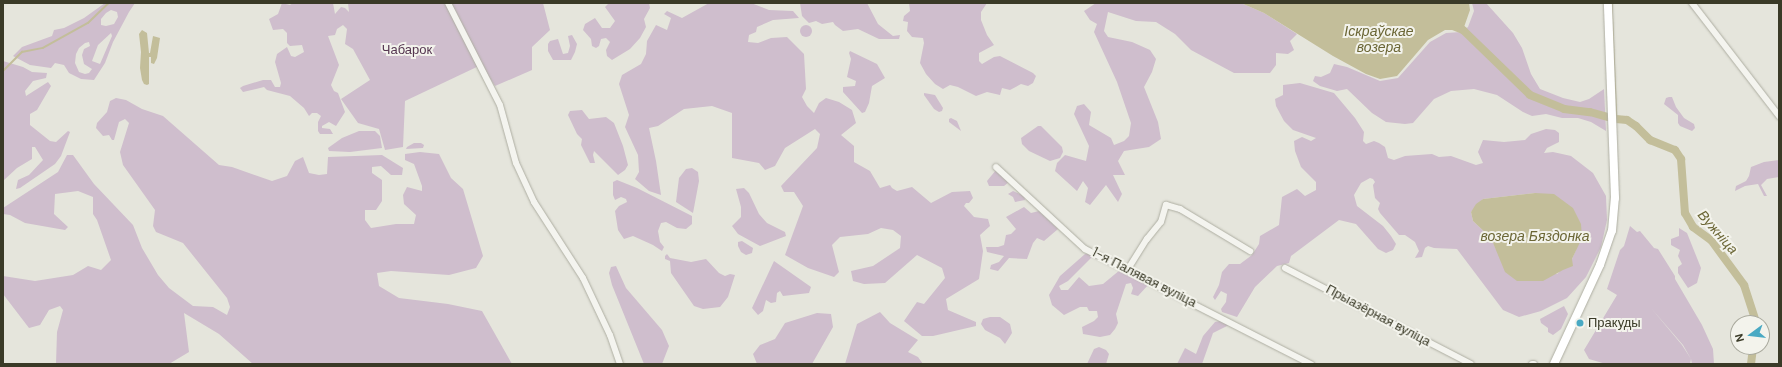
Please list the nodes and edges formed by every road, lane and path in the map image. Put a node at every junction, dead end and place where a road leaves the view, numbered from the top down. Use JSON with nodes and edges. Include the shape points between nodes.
{"nodes":[{"id":1,"x":448,"y":3,"type":"edge"},
{"id":2,"x":1608,"y":3,"type":"edge"},
{"id":3,"x":1692,"y":3,"type":"edge"},
{"id":4,"x":1779,"y":116,"type":"edge"},
{"id":5,"x":996,"y":167,"type":"dead end"},
{"id":6,"x":1250,"y":251,"type":"dead end"},
{"id":7,"x":1285,"y":268,"type":"dead end"},
{"id":8,"x":1128,"y":269,"type":"junction"},
{"id":9,"x":620,"y":364,"type":"edge"},
{"id":10,"x":1311,"y":364,"type":"edge"},
{"id":11,"x":1471,"y":364,"type":"edge"},
{"id":12,"x":1554,"y":364,"type":"edge"}],
"edges":[{"from":1,"to":9,"type":"street","via":[[500,105],[516,163],[534,202],[583,278],[610,335]]},
{"from":2,"to":12,"type":"main road","via":[[1616,198],[1612,231],[1600,264]]},
{"from":3,"to":4,"type":"street"},
{"from":5,"to":8,"type":"street","name":"1-я Палявая вуліца","via":[[1085,249]]},
{"from":6,"to":8,"type":"street","via":[[1180,209],[1166,205],[1161,222]]},
{"from":7,"to":11,"type":"street","name":"Прыазёрная вуліца"},
{"from":8,"to":10,"type":"street","name":"1-я Палявая вуліца"}]}
